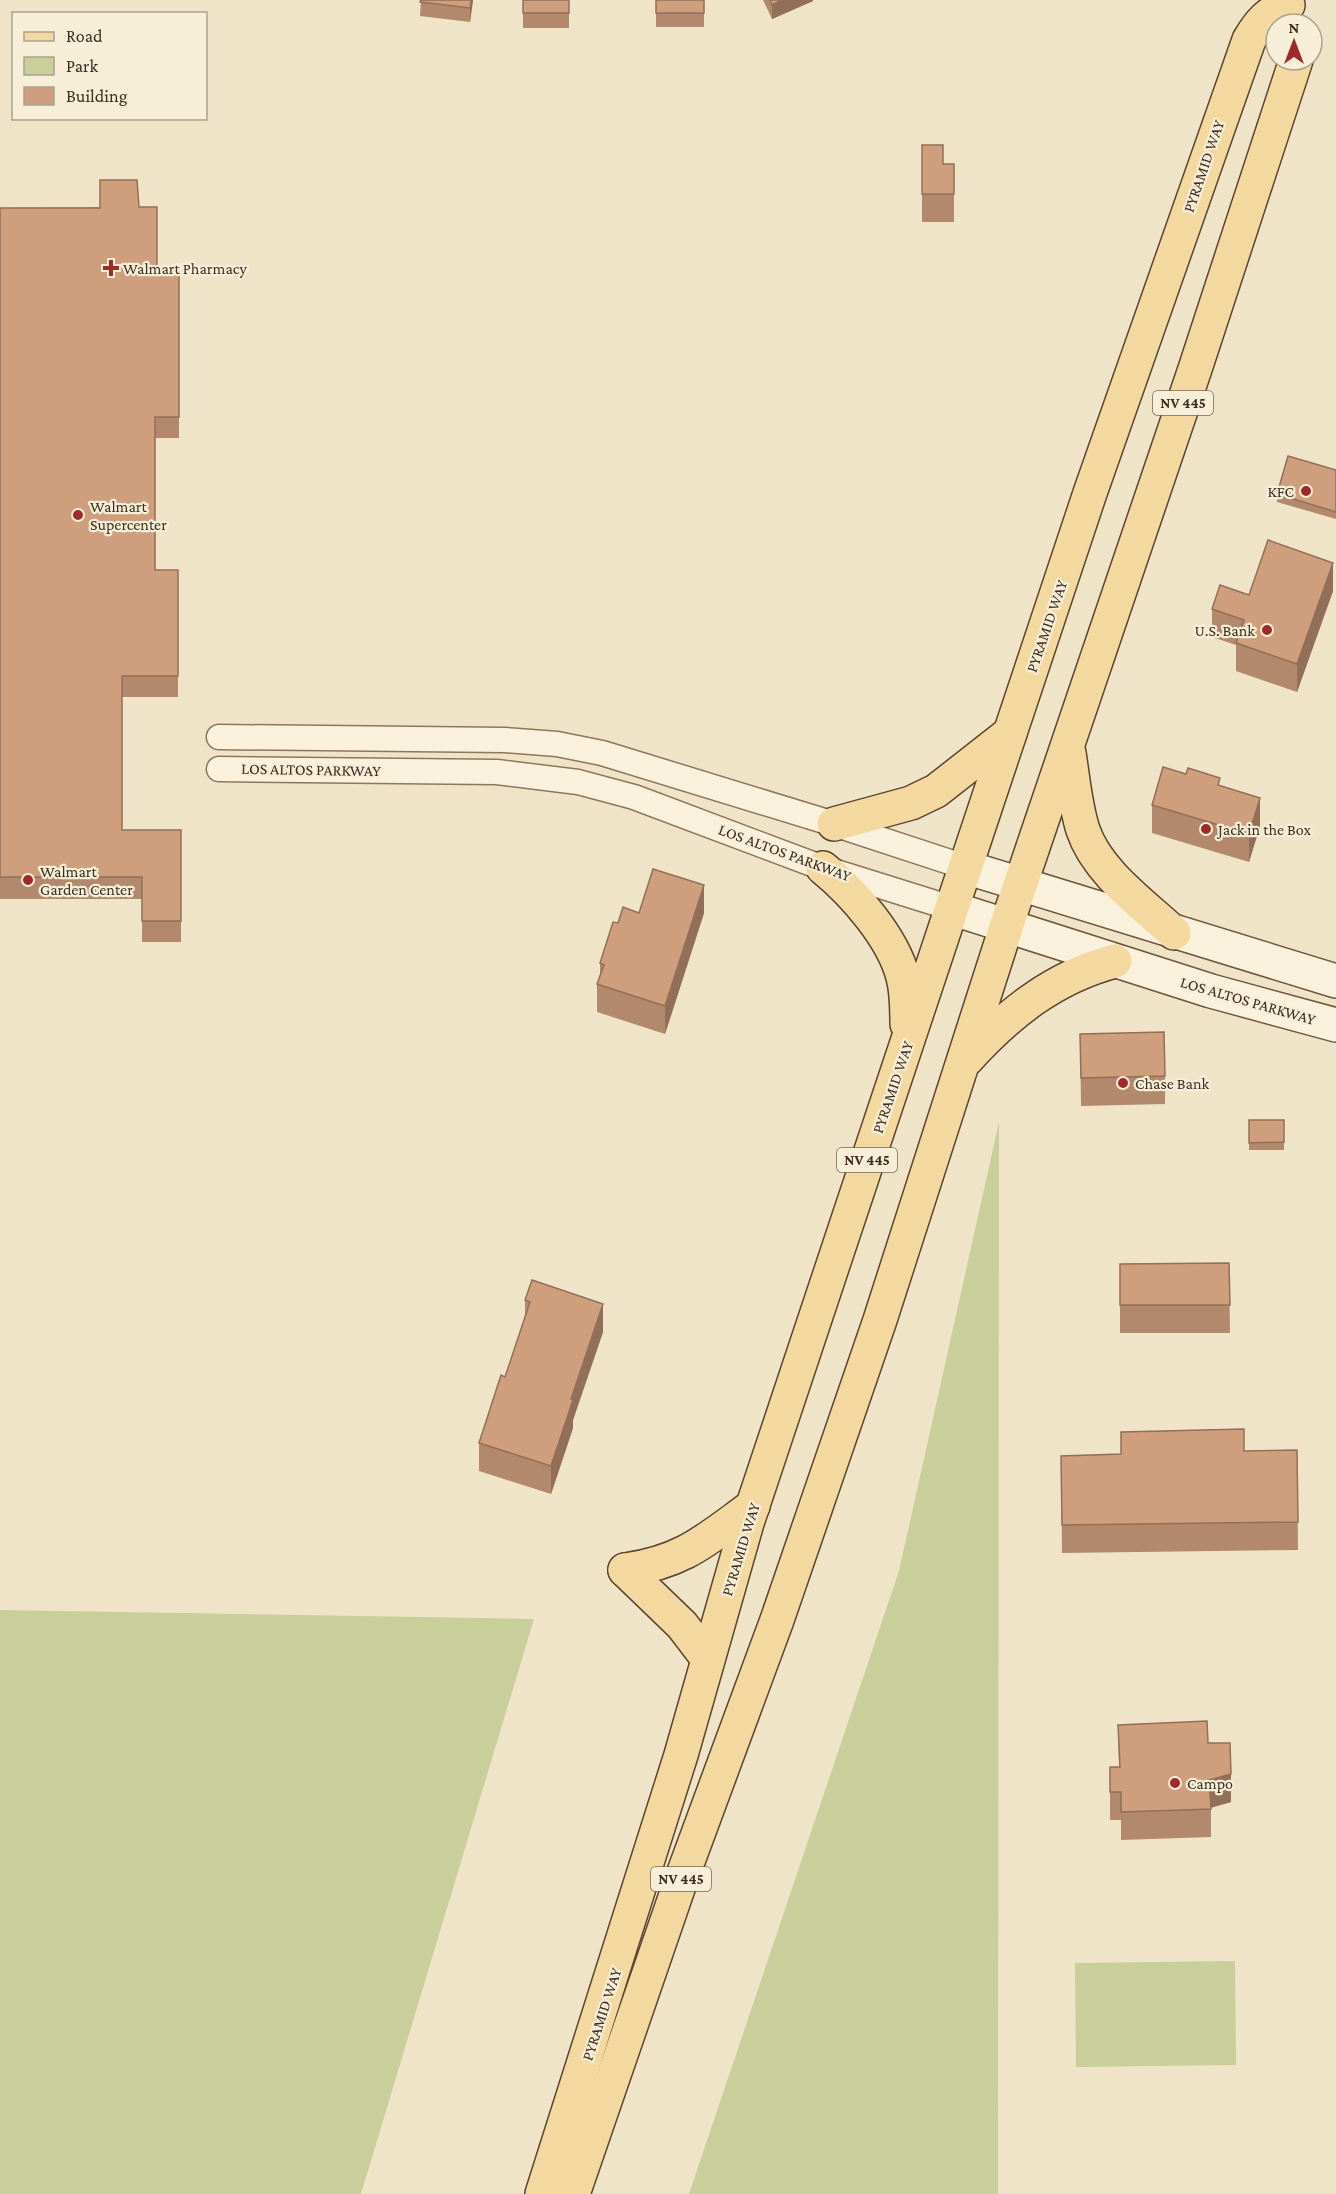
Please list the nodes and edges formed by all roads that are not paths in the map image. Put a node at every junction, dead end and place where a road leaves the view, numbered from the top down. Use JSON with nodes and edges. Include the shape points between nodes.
{"nodes":[{"id":1,"x":1293,"y":10,"type":"edge"},
{"id":2,"x":1292,"y":72,"type":"edge"},
{"id":3,"x":1010,"y":733,"type":"junction"},
{"id":4,"x":219,"y":737,"type":"dead end"},
{"id":5,"x":1068,"y":746,"type":"junction"},
{"id":6,"x":219,"y":768,"type":"dead end"},
{"id":7,"x":834,"y":824,"type":"junction"},
{"id":8,"x":965,"y":867,"type":"junction"},
{"id":9,"x":823,"y":868,"type":"junction"},
{"id":10,"x":1020,"y":886,"type":"junction"},
{"id":11,"x":951,"y":909,"type":"junction"},
{"id":12,"x":1006,"y":926,"type":"junction"},
{"id":13,"x":1174,"y":933,"type":"junction"},
{"id":14,"x":1115,"y":961,"type":"junction"},
{"id":15,"x":1336,"y":981,"type":"edge"},
{"id":16,"x":1336,"y":1025,"type":"edge"},
{"id":17,"x":908,"y":1043,"type":"junction"},
{"id":18,"x":964,"y":1063,"type":"junction"},
{"id":19,"x":753,"y":1506,"type":"junction"},
{"id":20,"x":708,"y":1659,"type":"junction"},
{"id":21,"x":542,"y":2194,"type":"edge"},
{"id":22,"x":573,"y":2194,"type":"edge"}],
"edges":[{"from":1,"to":3,"type":"main road","name":"PYRAMID WAY","number":"NV 445","via":[[1277,9],[1260,21],[1248,40]]},
{"from":2,"to":5,"type":"main road","name":"PYRAMID WAY","number":"NV 445"},
{"from":3,"to":7,"type":"main road","via":[[936,791],[911,803]]},
{"from":3,"to":8,"type":"main road","name":"PYRAMID WAY","number":"NV 445"},
{"from":4,"to":7,"type":"street","name":"LOS ALTOS PARKWAY","via":[[556,744],[602,753]]},
{"from":5,"to":10,"type":"main road","name":"PYRAMID WAY","number":"NV 445"},
{"from":5,"to":13,"type":"main road","via":[[1084,832],[1119,881]]},
{"from":6,"to":9,"type":"street","name":"LOS ALTOS PARKWAY","via":[[486,772],[578,782],[634,798]]},
{"from":7,"to":8,"type":"street","name":"LOS ALTOS PARKWAY"},
{"from":8,"to":10,"type":"main road","name":"LOS ALTOS PARKWAY"},
{"from":8,"to":11,"type":"main road","name":"PYRAMID WAY","number":"NV 445"},
{"from":9,"to":11,"type":"street","name":"LOS ALTOS PARKWAY"},
{"from":9,"to":17,"type":"main road","via":[[847,887],[893,951],[903,977]]},
{"from":10,"to":12,"type":"main road","name":"PYRAMID WAY","number":"NV 445"},
{"from":10,"to":13,"type":"main road","name":"LOS ALTOS PARKWAY"},
{"from":11,"to":12,"type":"main road","name":"LOS ALTOS PARKWAY"},
{"from":11,"to":17,"type":"main road","name":"PYRAMID WAY","number":"NV 445"},
{"from":12,"to":14,"type":"main road","name":"LOS ALTOS PARKWAY"},
{"from":12,"to":18,"type":"main road","name":"PYRAMID WAY","number":"NV 445"},
{"from":13,"to":15,"type":"main road","name":"LOS ALTOS PARKWAY"},
{"from":14,"to":16,"type":"main road","name":"LOS ALTOS PARKWAY"},
{"from":14,"to":18,"type":"main road","via":[[1070,975],[1041,992]]},
{"from":17,"to":19,"type":"main road","name":"PYRAMID WAY","number":"NV 445"},
{"from":18,"to":22,"type":"main road","name":"PYRAMID WAY","number":"NV 445","via":[[777,1620],[681,1880]]},
{"from":19,"to":20,"type":"main road","name":"PYRAMID WAY","number":"NV 445"},
{"from":19,"to":20,"type":"main road","via":[[678,1558],[625,1570],[682,1625]]},
{"from":20,"to":21,"type":"main road","name":"PYRAMID WAY","number":"NV 445","via":[[621,1952]]}]}
